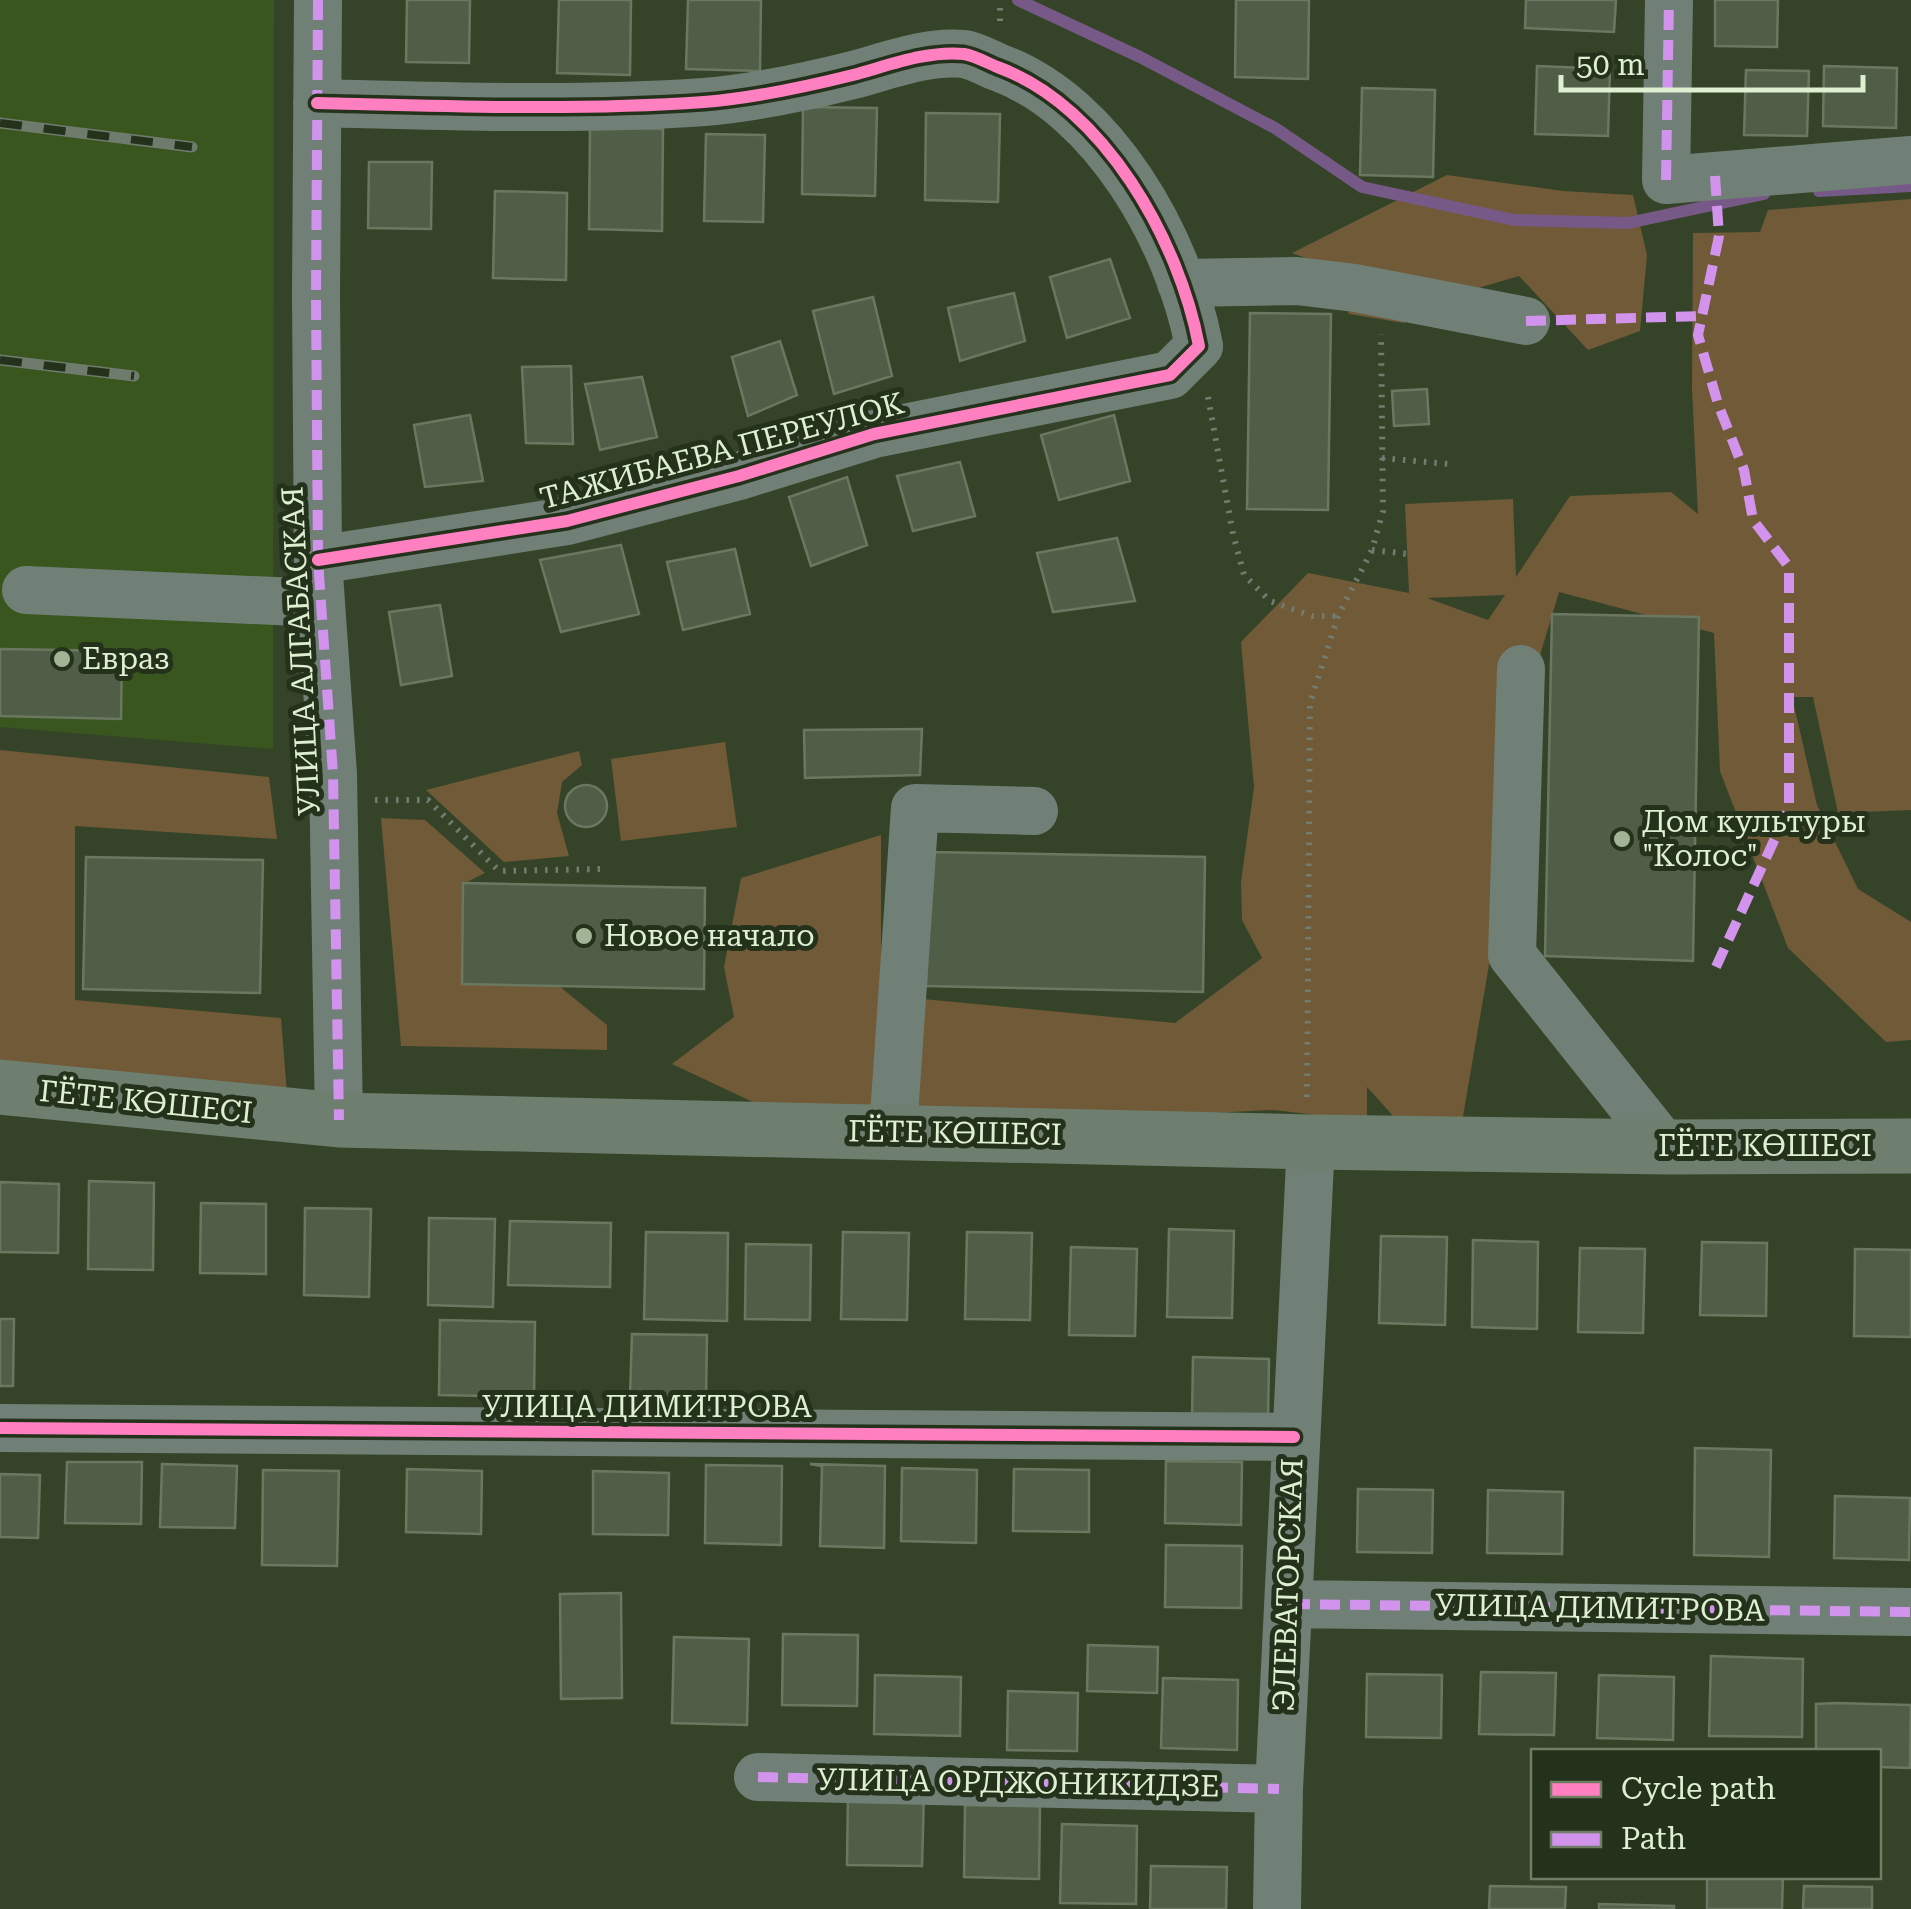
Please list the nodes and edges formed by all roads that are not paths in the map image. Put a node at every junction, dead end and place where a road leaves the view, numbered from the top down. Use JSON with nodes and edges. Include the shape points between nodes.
{"nodes":[{"id":1,"x":318,"y":0,"type":"edge"},
{"id":2,"x":1668,"y":0,"type":"edge"},
{"id":3,"x":317,"y":103,"type":"junction"},
{"id":4,"x":1911,"y":160,"type":"edge"},
{"id":5,"x":1181,"y":283,"type":"junction"},
{"id":6,"x":1526,"y":321,"type":"dead end"},
{"id":7,"x":319,"y":582,"type":"junction"},
{"id":8,"x":26,"y":590,"type":"dead end"},
{"id":9,"x":1521,"y":669,"type":"dead end"},
{"id":10,"x":1034,"y":811,"type":"dead end"},
{"id":11,"x":0,"y":1088,"type":"edge"},
{"id":12,"x":339,"y":1120,"type":"junction"},
{"id":13,"x":894,"y":1131,"type":"junction"},
{"id":14,"x":1311,"y":1142,"type":"junction"},
{"id":15,"x":1911,"y":1146,"type":"edge"},
{"id":16,"x":1664,"y":1147,"type":"junction"},
{"id":17,"x":0,"y":1428,"type":"edge"},
{"id":18,"x":1294,"y":1437,"type":"junction"},
{"id":19,"x":1290,"y":1604,"type":"junction"},
{"id":20,"x":1911,"y":1612,"type":"edge"},
{"id":21,"x":758,"y":1777,"type":"dead end"},
{"id":22,"x":1278,"y":1789,"type":"junction"},
{"id":23,"x":1277,"y":1909,"type":"edge"}],
"edges":[{"from":1,"to":3,"type":"street","name":"УЛИЦА АЛГАБАСКАЯ"},
{"from":2,"to":4,"type":"street","via":[[1666,180]]},
{"from":3,"to":5,"type":"street","via":[[550,109],[707,102],[965,54],[1026,77],[1092,129],[1140,193]]},
{"from":3,"to":7,"type":"street","name":"УЛИЦА АЛГАБАСКАЯ"},
{"from":5,"to":6,"type":"street","via":[[1297,281]]},
{"from":5,"to":7,"type":"street","name":"ТАЖИБАЕВА ПЕРЕУЛОК","via":[[1198,346],[1170,375],[874,434],[738,476]]},
{"from":7,"to":8,"type":"street","name":"ТАЖИБАЕВА ПЕРЕУЛОК"},
{"from":7,"to":12,"type":"street","name":"УЛИЦА АЛГАБАСКАЯ","via":[[334,800]]},
{"from":9,"to":16,"type":"street","via":[[1512,955]]},
{"from":10,"to":13,"type":"street","via":[[915,808]]},
{"from":11,"to":12,"type":"main road","name":"ГЁТЕ КӨШЕСІ"},
{"from":12,"to":13,"type":"main road","name":"ГЁТЕ КӨШЕСІ"},
{"from":13,"to":14,"type":"main road","name":"ГЁТЕ КӨШЕСІ"},
{"from":14,"to":16,"type":"main road","name":"ГЁТЕ КӨШЕСІ"},
{"from":14,"to":18,"type":"street","name":"ЭЛЕВАТОРСКАЯ"},
{"from":15,"to":16,"type":"main road","name":"ГЁТЕ КӨШЕСІ"},
{"from":17,"to":18,"type":"street","name":"УЛИЦА ДИМИТРОВА"},
{"from":18,"to":19,"type":"street","name":"ЭЛЕВАТОРСКАЯ"},
{"from":19,"to":20,"type":"street","name":"УЛИЦА ДИМИТРОВА"},
{"from":19,"to":22,"type":"street","name":"ЭЛЕВАТОРСКАЯ"},
{"from":21,"to":22,"type":"street","name":"УЛИЦА ОРДЖОНИКИДЗЕ"},
{"from":22,"to":23,"type":"street","name":"ЭЛЕВАТОРСКАЯ"}]}
